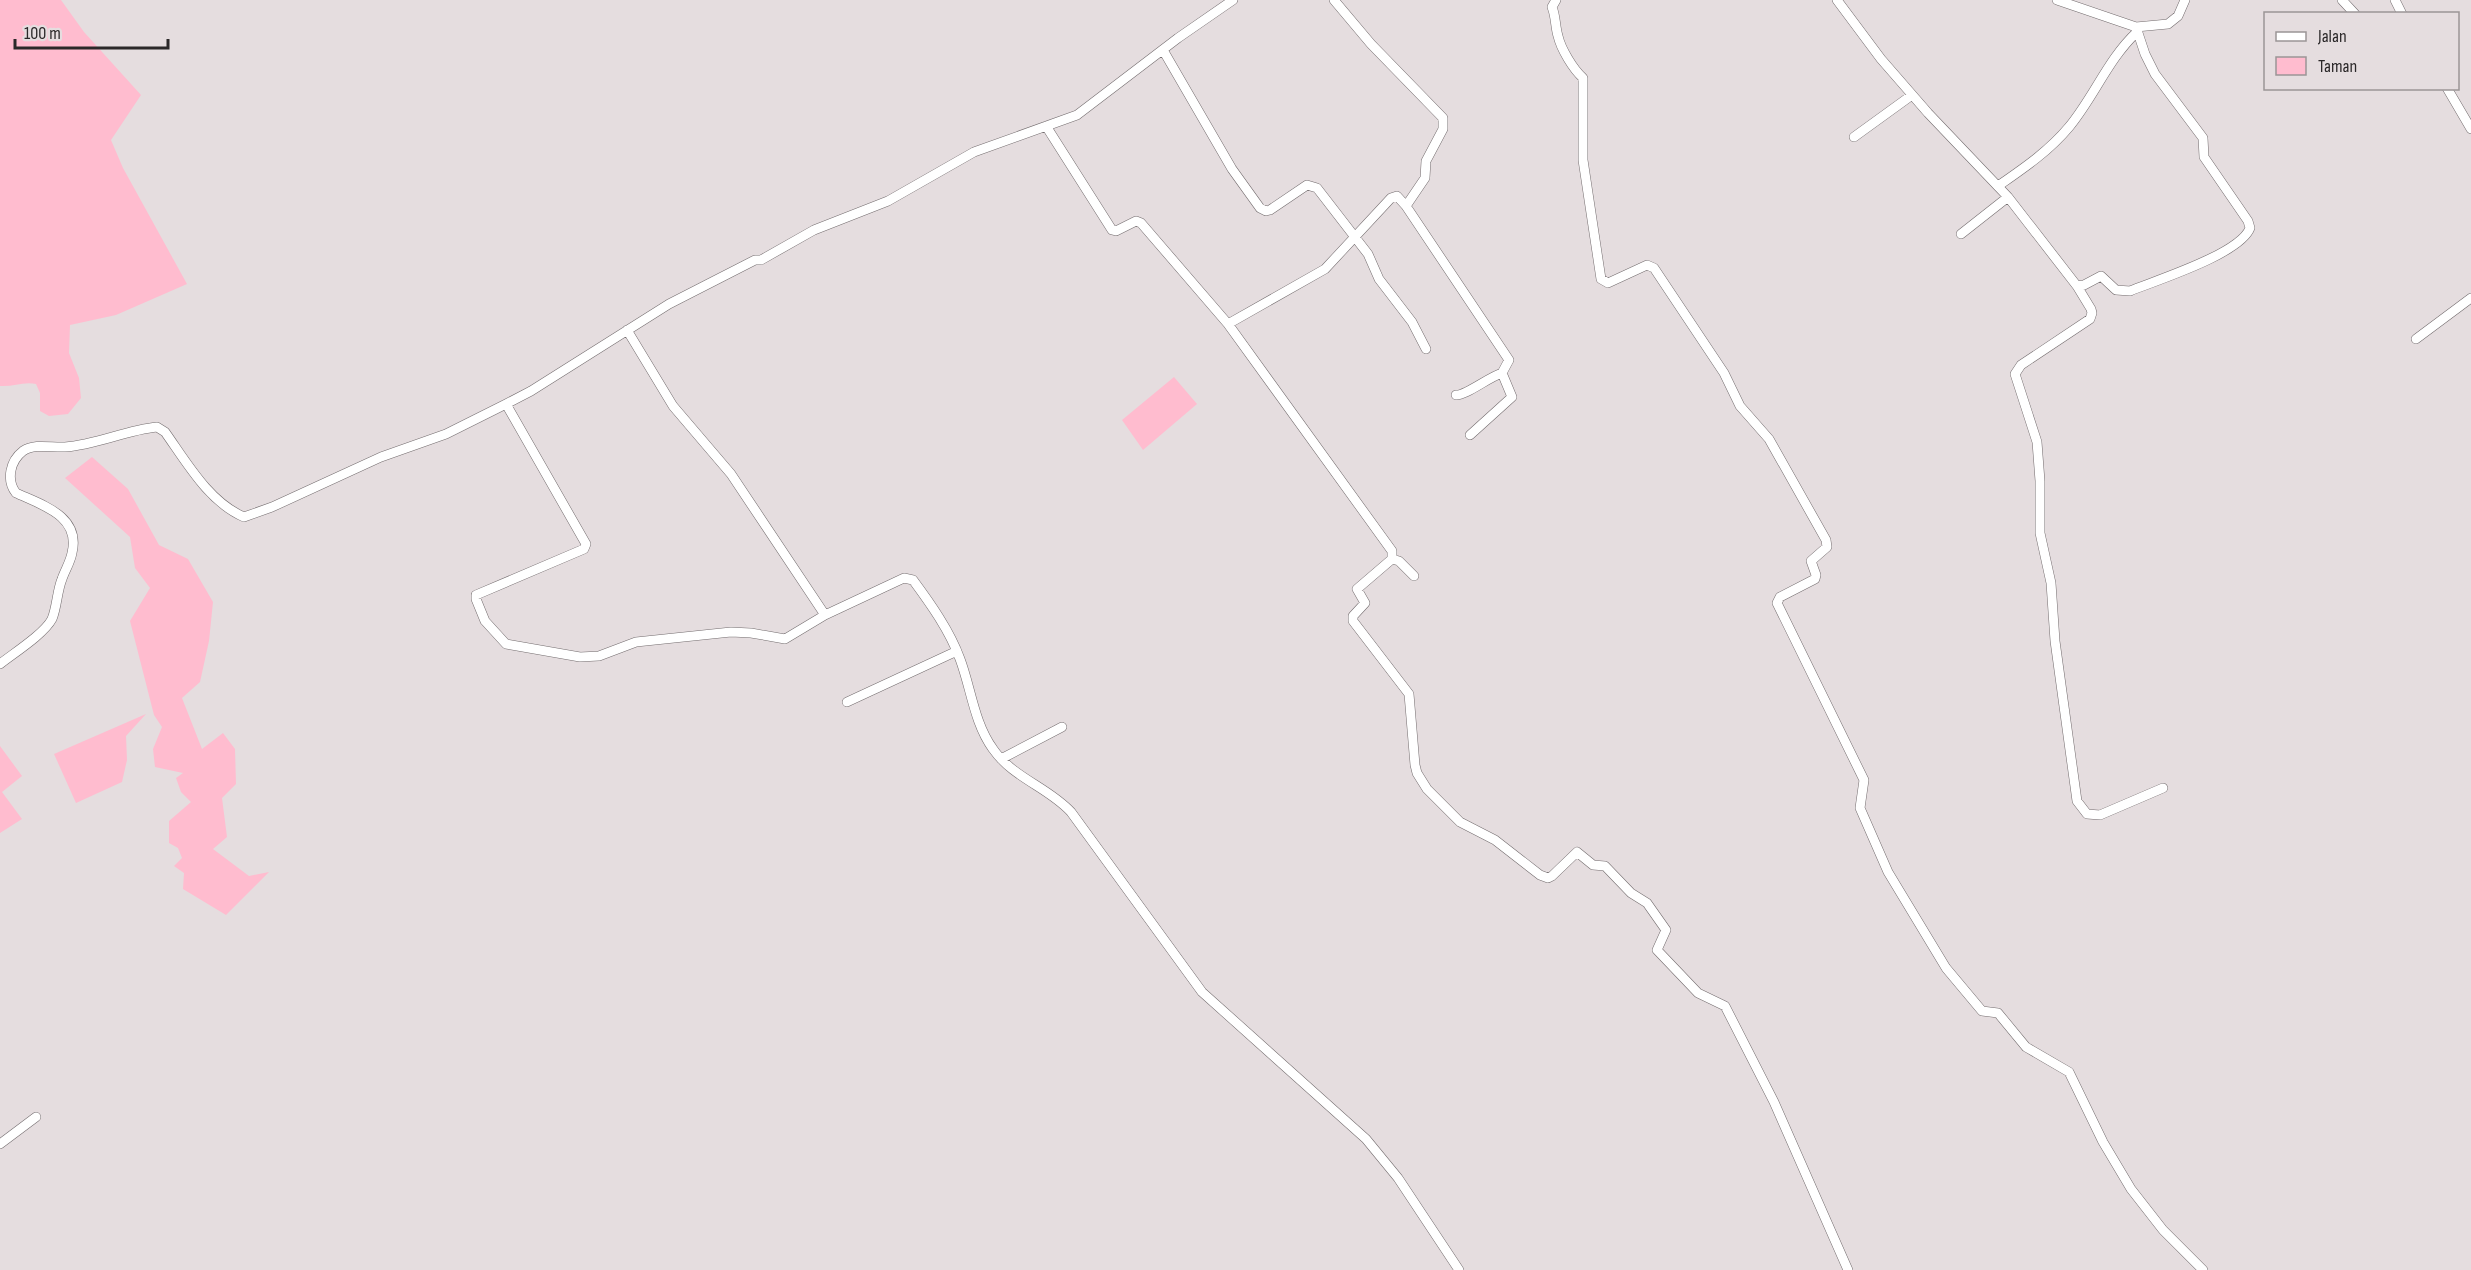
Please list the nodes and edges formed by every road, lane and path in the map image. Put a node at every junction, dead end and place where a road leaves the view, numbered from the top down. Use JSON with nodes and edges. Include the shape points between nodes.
{"nodes":[{"id":1,"x":1233,"y":0,"type":"edge"},
{"id":2,"x":1334,"y":0,"type":"edge"},
{"id":3,"x":1556,"y":0,"type":"edge"},
{"id":4,"x":1837,"y":0,"type":"edge"},
{"id":5,"x":2057,"y":0,"type":"edge"},
{"id":6,"x":2185,"y":0,"type":"edge"},
{"id":7,"x":2342,"y":0,"type":"edge"},
{"id":8,"x":2353,"y":12,"type":"edge"},
{"id":9,"x":2137,"y":29,"type":"junction"},
{"id":10,"x":1162,"y":50,"type":"junction"},
{"id":11,"x":2448,"y":90,"type":"edge"},
{"id":12,"x":1912,"y":95,"type":"junction"},
{"id":13,"x":1046,"y":126,"type":"junction"},
{"id":14,"x":2471,"y":129,"type":"edge"},
{"id":15,"x":1854,"y":137,"type":"dead end"},
{"id":16,"x":1998,"y":186,"type":"junction"},
{"id":17,"x":2008,"y":197,"type":"junction"},
{"id":18,"x":1406,"y":206,"type":"junction"},
{"id":19,"x":1961,"y":234,"type":"dead end"},
{"id":20,"x":1357,"y":238,"type":"junction"},
{"id":21,"x":2077,"y":286,"type":"junction"},
{"id":22,"x":2471,"y":298,"type":"edge"},
{"id":23,"x":1228,"y":324,"type":"junction"},
{"id":24,"x":627,"y":330,"type":"junction"},
{"id":25,"x":2416,"y":339,"type":"dead end"},
{"id":26,"x":1426,"y":349,"type":"dead end"},
{"id":27,"x":1502,"y":373,"type":"junction"},
{"id":28,"x":1456,"y":395,"type":"dead end"},
{"id":29,"x":506,"y":404,"type":"junction"},
{"id":30,"x":1470,"y":435,"type":"dead end"},
{"id":31,"x":1392,"y":559,"type":"junction"},
{"id":32,"x":1414,"y":576,"type":"dead end"},
{"id":33,"x":825,"y":615,"type":"junction"},
{"id":34,"x":957,"y":651,"type":"junction"},
{"id":35,"x":0,"y":664,"type":"edge"},
{"id":36,"x":847,"y":702,"type":"dead end"},
{"id":37,"x":1062,"y":727,"type":"dead end"},
{"id":38,"x":1000,"y":759,"type":"junction"},
{"id":39,"x":2163,"y":788,"type":"dead end"},
{"id":40,"x":36,"y":1117,"type":"dead end"},
{"id":41,"x":0,"y":1144,"type":"edge"},
{"id":42,"x":1459,"y":1270,"type":"edge"},
{"id":43,"x":1848,"y":1270,"type":"edge"},
{"id":44,"x":2203,"y":1270,"type":"edge"}],
"edges":[{"from":1,"to":10,"type":"street"},
{"from":2,"to":18,"type":"street","via":[[1443,118],[1443,129],[1426,161],[1425,178]]},
{"from":3,"to":44,"type":"street","via":[[1552,7],[1558,37],[1583,78],[1583,160],[1601,279],[1608,283],[1647,265],[1654,268],[1724,373],[1740,406],[1769,439],[1826,540],[1827,547],[1811,561],[1815,579],[1780,597],[1777,603],[1864,780],[1860,807],[1888,872],[1940,960],[1975,1004],[1982,1011],[1998,1013],[2026,1047],[2069,1072],[2131,1189],[2163,1230]]},
{"from":4,"to":12,"type":"street"},
{"from":5,"to":9,"type":"street"},
{"from":6,"to":9,"type":"street","via":[[2178,16],[2168,24]]},
{"from":7,"to":8,"type":"street"},
{"from":9,"to":16,"type":"street","via":[[2070,126],[2038,158]]},
{"from":9,"to":21,"type":"street","via":[[2155,74],[2203,138],[2205,157],[2250,228],[2244,237],[2212,259],[2130,291],[2116,290],[2101,276]]},
{"from":10,"to":13,"type":"street","via":[[1077,115]]},
{"from":10,"to":20,"type":"street","via":[[1232,169],[1260,208],[1270,210],[1311,185]]},
{"from":11,"to":14,"type":"street"},
{"from":12,"to":15,"type":"street"},
{"from":12,"to":16,"type":"street"},
{"from":13,"to":23,"type":"street","via":[[1110,228],[1116,231],[1134,222],[1141,223]]},
{"from":13,"to":24,"type":"street","via":[[974,152],[888,201],[814,230],[669,304]]},
{"from":16,"to":17,"type":"street"},
{"from":17,"to":19,"type":"street"},
{"from":17,"to":21,"type":"street"},
{"from":18,"to":20,"type":"street","via":[[1397,196],[1391,198]]},
{"from":18,"to":27,"type":"street","via":[[1509,358]]},
{"from":20,"to":23,"type":"street","via":[[1322,272]]},
{"from":20,"to":26,"type":"street"},
{"from":21,"to":39,"type":"street","via":[[2092,316],[2021,365],[2015,374],[2037,442],[2040,533],[2051,583],[2077,801],[2087,814],[2100,815]]},
{"from":22,"to":25,"type":"street"},
{"from":23,"to":31,"type":"street","via":[[1392,550]]},
{"from":24,"to":29,"type":"street"},
{"from":24,"to":33,"type":"street","via":[[673,406],[731,474]]},
{"from":27,"to":28,"type":"street","via":[[1461,396]]},
{"from":27,"to":30,"type":"street","via":[[1512,397]]},
{"from":29,"to":33,"type":"street","via":[[586,544],[584,549],[476,595],[484,621],[506,644],[592,658],[630,644],[730,632],[785,639]]},
{"from":29,"to":35,"type":"street","via":[[446,434],[381,457],[244,517],[219,502],[157,427],[66,447],[34,447],[24,451],[11,471],[12,488],[57,513],[70,529],[73,545],[51,619]]},
{"from":31,"to":32,"type":"street"},
{"from":31,"to":43,"type":"street","via":[[1357,589],[1365,603],[1353,621],[1408,694],[1415,765],[1421,781],[1460,822],[1495,840],[1540,875],[1552,876],[1577,852],[1593,865],[1605,866],[1631,893],[1647,903],[1666,930],[1657,950],[1698,993],[1723,1004],[1748,1047]]},
{"from":33,"to":34,"type":"street","via":[[910,578]]},
{"from":34,"to":36,"type":"street"},
{"from":34,"to":38,"type":"street","via":[[981,726]]},
{"from":37,"to":38,"type":"street"},
{"from":38,"to":42,"type":"street","via":[[1071,812],[1202,992],[1366,1139]]},
{"from":40,"to":41,"type":"street"}]}
